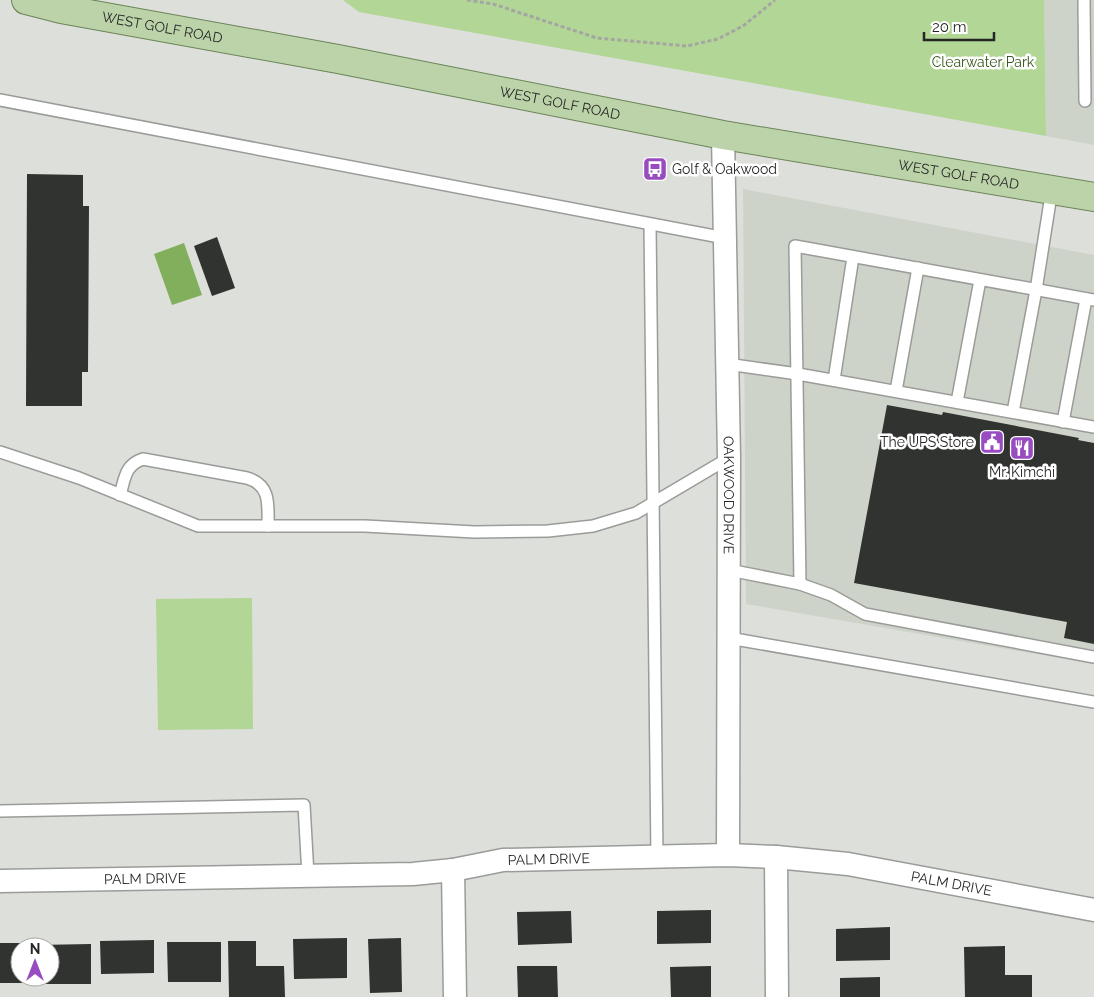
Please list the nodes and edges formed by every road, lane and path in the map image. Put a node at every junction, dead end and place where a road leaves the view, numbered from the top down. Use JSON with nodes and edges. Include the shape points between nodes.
{"nodes":[{"id":1,"x":26,"y":0,"type":"edge"},
{"id":2,"x":467,"y":0,"type":"edge"},
{"id":3,"x":775,"y":0,"type":"edge"},
{"id":4,"x":1084,"y":0,"type":"edge"},
{"id":5,"x":0,"y":100,"type":"edge"},
{"id":6,"x":1085,"y":101,"type":"dead end"},
{"id":7,"x":723,"y":135,"type":"junction"},
{"id":8,"x":1052,"y":190,"type":"junction"},
{"id":9,"x":1094,"y":197,"type":"edge"},
{"id":10,"x":650,"y":224,"type":"junction"},
{"id":11,"x":725,"y":238,"type":"junction"},
{"id":12,"x":853,"y":257,"type":"junction"},
{"id":13,"x":918,"y":268,"type":"junction"},
{"id":14,"x":980,"y":280,"type":"junction"},
{"id":15,"x":1036,"y":290,"type":"junction"},
{"id":16,"x":1090,"y":300,"type":"edge"},
{"id":17,"x":727,"y":364,"type":"junction"},
{"id":18,"x":798,"y":374,"type":"junction"},
{"id":19,"x":834,"y":380,"type":"junction"},
{"id":20,"x":896,"y":391,"type":"junction"},
{"id":21,"x":957,"y":402,"type":"junction"},
{"id":22,"x":1013,"y":412,"type":"junction"},
{"id":23,"x":1063,"y":422,"type":"junction"},
{"id":24,"x":1094,"y":427,"type":"edge"},
{"id":25,"x":0,"y":452,"type":"edge"},
{"id":26,"x":729,"y":458,"type":"junction"},
{"id":27,"x":120,"y":495,"type":"junction"},
{"id":28,"x":653,"y":502,"type":"junction"},
{"id":29,"x":268,"y":526,"type":"junction"},
{"id":30,"x":729,"y":570,"type":"junction"},
{"id":31,"x":800,"y":584,"type":"junction"},
{"id":32,"x":729,"y":638,"type":"junction"},
{"id":33,"x":1094,"y":657,"type":"edge"},
{"id":34,"x":1094,"y":702,"type":"edge"},
{"id":35,"x":0,"y":811,"type":"edge"},
{"id":36,"x":728,"y":855,"type":"junction"},
{"id":37,"x":776,"y":857,"type":"junction"},
{"id":38,"x":657,"y":858,"type":"junction"},
{"id":39,"x":453,"y":870,"type":"junction"},
{"id":40,"x":308,"y":875,"type":"junction"},
{"id":41,"x":0,"y":881,"type":"edge"},
{"id":42,"x":1094,"y":910,"type":"edge"},
{"id":43,"x":455,"y":997,"type":"edge"},
{"id":44,"x":777,"y":997,"type":"edge"}],
"edges":[{"from":1,"to":7,"type":"main road","name":"WEST GOLF ROAD"},
{"from":2,"to":3,"type":"path","via":[[493,4],[598,38],[687,46],[718,38],[743,26]]},
{"from":4,"to":6,"type":"lane"},
{"from":5,"to":10,"type":"lane"},
{"from":7,"to":8,"type":"main road","name":"WEST GOLF ROAD"},
{"from":7,"to":11,"type":"street","name":"OAKWOOD DRIVE"},
{"from":8,"to":9,"type":"main road","name":"WEST GOLF ROAD"},
{"from":8,"to":15,"type":"lane"},
{"from":10,"to":11,"type":"lane"},
{"from":10,"to":28,"type":"lane"},
{"from":11,"to":17,"type":"street","name":"OAKWOOD DRIVE"},
{"from":12,"to":13,"type":"lane"},
{"from":12,"to":18,"type":"lane","via":[[795,246]]},
{"from":12,"to":19,"type":"lane"},
{"from":13,"to":14,"type":"lane"},
{"from":13,"to":20,"type":"lane"},
{"from":14,"to":15,"type":"lane"},
{"from":14,"to":21,"type":"lane"},
{"from":15,"to":16,"type":"lane"},
{"from":15,"to":22,"type":"lane"},
{"from":16,"to":23,"type":"lane"},
{"from":17,"to":18,"type":"lane"},
{"from":17,"to":26,"type":"street","name":"OAKWOOD DRIVE"},
{"from":18,"to":19,"type":"lane"},
{"from":18,"to":31,"type":"lane"},
{"from":19,"to":20,"type":"lane"},
{"from":20,"to":21,"type":"lane"},
{"from":21,"to":22,"type":"lane"},
{"from":22,"to":23,"type":"lane"},
{"from":23,"to":24,"type":"lane"},
{"from":25,"to":27,"type":"lane"},
{"from":26,"to":28,"type":"lane"},
{"from":26,"to":30,"type":"street","name":"OAKWOOD DRIVE"},
{"from":27,"to":29,"type":"lane","via":[[198,526]]},
{"from":27,"to":29,"type":"lane","via":[[127,469],[142,459],[247,478],[257,481],[268,495]]},
{"from":28,"to":29,"type":"lane","via":[[636,513],[593,526],[548,531]]},
{"from":28,"to":38,"type":"lane"},
{"from":30,"to":31,"type":"lane"},
{"from":30,"to":32,"type":"street","name":"OAKWOOD DRIVE"},
{"from":31,"to":33,"type":"lane","via":[[831,595],[865,614]]},
{"from":32,"to":34,"type":"lane"},
{"from":32,"to":36,"type":"street","name":"OAKWOOD DRIVE"},
{"from":35,"to":40,"type":"lane","via":[[304,805]]},
{"from":36,"to":37,"type":"street","name":"PALM DRIVE"},
{"from":36,"to":38,"type":"street","name":"PALM DRIVE"},
{"from":37,"to":42,"type":"street","name":"PALM DRIVE","via":[[848,864]]},
{"from":37,"to":44,"type":"street"},
{"from":38,"to":39,"type":"street","name":"PALM DRIVE","via":[[503,860]]},
{"from":39,"to":40,"type":"street","name":"PALM DRIVE","via":[[413,874]]},
{"from":39,"to":43,"type":"street"},
{"from":40,"to":41,"type":"street","name":"PALM DRIVE"}]}
